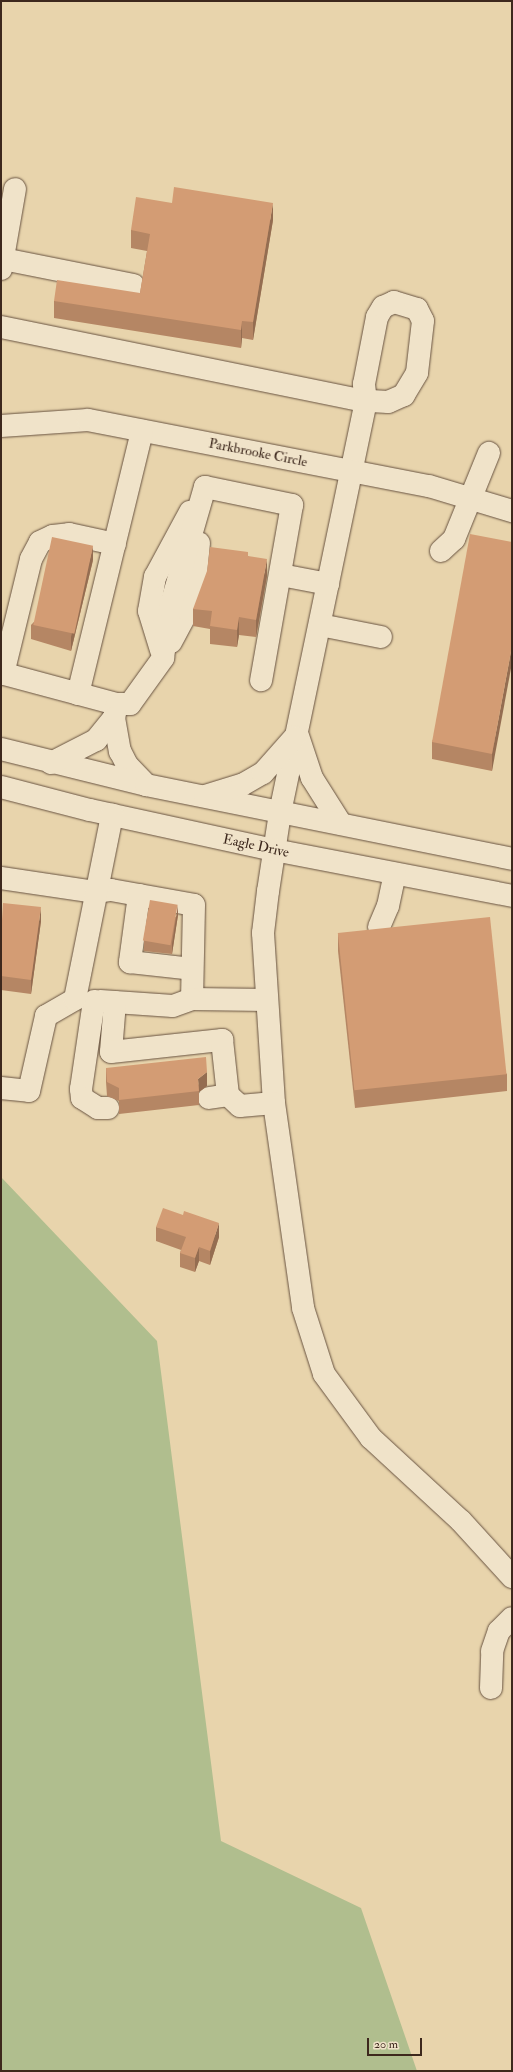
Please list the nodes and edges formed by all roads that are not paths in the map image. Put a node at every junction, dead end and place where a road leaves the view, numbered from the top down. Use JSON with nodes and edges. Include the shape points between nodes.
{"nodes":[{"id":1,"x":15,"y":189,"type":"dead end"},
{"id":2,"x":2,"y":264,"type":"edge"},
{"id":3,"x":133,"y":285,"type":"dead end"},
{"id":4,"x":1,"y":327,"type":"edge"},
{"id":5,"x":1,"y":423,"type":"edge"},
{"id":6,"x":142,"y":431,"type":"junction"},
{"id":7,"x":489,"y":453,"type":"dead end"},
{"id":8,"x":352,"y":471,"type":"junction"},
{"id":9,"x":471,"y":497,"type":"junction"},
{"id":10,"x":512,"y":511,"type":"edge"},
{"id":11,"x":115,"y":544,"type":"junction"},
{"id":12,"x":441,"y":551,"type":"dead end"},
{"id":13,"x":281,"y":575,"type":"junction"},
{"id":14,"x":328,"y":584,"type":"junction"},
{"id":15,"x":320,"y":625,"type":"junction"},
{"id":16,"x":381,"y":638,"type":"dead end"},
{"id":17,"x":2,"y":674,"type":"edge"},
{"id":18,"x":261,"y":680,"type":"dead end"},
{"id":19,"x":78,"y":694,"type":"junction"},
{"id":20,"x":120,"y":709,"type":"junction"},
{"id":21,"x":297,"y":735,"type":"junction"},
{"id":22,"x":1,"y":750,"type":"edge"},
{"id":23,"x":51,"y":763,"type":"junction"},
{"id":24,"x":146,"y":785,"type":"junction"},
{"id":25,"x":1,"y":787,"type":"edge"},
{"id":26,"x":201,"y":797,"type":"junction"},
{"id":27,"x":280,"y":813,"type":"junction"},
{"id":28,"x":112,"y":815,"type":"junction"},
{"id":29,"x":342,"y":824,"type":"junction"},
{"id":30,"x":274,"y":850,"type":"junction"},
{"id":31,"x":512,"y":859,"type":"edge"},
{"id":32,"x":395,"y":874,"type":"junction"},
{"id":33,"x":1,"y":878,"type":"edge"},
{"id":34,"x":96,"y":892,"type":"junction"},
{"id":35,"x":139,"y":895,"type":"junction"},
{"id":36,"x":512,"y":896,"type":"edge"},
{"id":37,"x":379,"y":928,"type":"edge"},
{"id":38,"x":192,"y":969,"type":"junction"},
{"id":39,"x":192,"y":999,"type":"junction"},
{"id":40,"x":267,"y":1000,"type":"junction"},
{"id":41,"x":95,"y":1001,"type":"junction"},
{"id":42,"x":1,"y":1088,"type":"edge"},
{"id":43,"x":274,"y":1103,"type":"junction"},
{"id":44,"x":108,"y":1108,"type":"dead end"},
{"id":45,"x":512,"y":1577,"type":"edge"},
{"id":46,"x":512,"y":1618,"type":"edge"},
{"id":47,"x":491,"y":1688,"type":"dead end"}],
"edges":[{"from":1,"to":2,"type":"street"},
{"from":2,"to":3,"type":"street"},
{"from":4,"to":8,"type":"street","via":[[366,401]]},
{"from":5,"to":6,"type":"street","name":"Parkbrooke Circle","via":[[88,420]]},
{"from":6,"to":8,"type":"street","name":"Parkbrooke Circle"},
{"from":6,"to":11,"type":"street"},
{"from":7,"to":9,"type":"street"},
{"from":8,"to":9,"type":"street","name":"Parkbrooke Circle"},
{"from":8,"to":14,"type":"street"},
{"from":9,"to":10,"type":"street","name":"Parkbrooke Circle"},
{"from":9,"to":12,"type":"street","via":[[454,540]]},
{"from":11,"to":17,"type":"street","via":[[69,534],[53,536],[40,542],[31,558]]},
{"from":11,"to":19,"type":"street"},
{"from":13,"to":14,"type":"street"},
{"from":13,"to":18,"type":"street"},
{"from":13,"to":20,"type":"street","via":[[292,505],[205,487],[170,608],[163,658]]},
{"from":14,"to":15,"type":"street"},
{"from":15,"to":16,"type":"street"},
{"from":15,"to":21,"type":"street"},
{"from":17,"to":19,"type":"street"},
{"from":19,"to":20,"type":"street"},
{"from":20,"to":23,"type":"street","via":[[96,740]]},
{"from":20,"to":24,"type":"street","via":[[121,753]]},
{"from":21,"to":26,"type":"street","via":[[263,773],[242,785]]},
{"from":21,"to":27,"type":"street"},
{"from":21,"to":29,"type":"street","via":[[312,778]]},
{"from":22,"to":23,"type":"street"},
{"from":23,"to":24,"type":"street"},
{"from":24,"to":26,"type":"street"},
{"from":25,"to":28,"type":"street","name":"Eagle Drive"},
{"from":26,"to":27,"type":"street"},
{"from":27,"to":29,"type":"street"},
{"from":27,"to":30,"type":"street"},
{"from":28,"to":30,"type":"street","name":"Eagle Drive"},
{"from":28,"to":34,"type":"street"},
{"from":29,"to":31,"type":"street"},
{"from":30,"to":32,"type":"street","name":"Eagle Drive"},
{"from":30,"to":40,"type":"street","via":[[263,933]]},
{"from":32,"to":36,"type":"street","name":"Eagle Drive"},
{"from":32,"to":37,"type":"street","via":[[388,906]]},
{"from":33,"to":34,"type":"street"},
{"from":34,"to":35,"type":"street","via":[[111,890]]},
{"from":34,"to":41,"type":"street"},
{"from":35,"to":38,"type":"street","via":[[194,905]]},
{"from":35,"to":38,"type":"street","via":[[130,962]]},
{"from":38,"to":39,"type":"street"},
{"from":39,"to":40,"type":"street"},
{"from":39,"to":41,"type":"street","via":[[173,1006]]},
{"from":40,"to":43,"type":"street"},
{"from":41,"to":42,"type":"street","via":[[46,1016],[29,1091]]},
{"from":41,"to":43,"type":"street","via":[[111,1052],[222,1040],[218,1096],[240,1106]]},
{"from":41,"to":44,"type":"street","via":[[81,1089],[82,1098],[87,1104]]},
{"from":43,"to":45,"type":"street","via":[[303,1308],[324,1374],[371,1438],[461,1521]]},
{"from":46,"to":47,"type":"street","via":[[499,1631],[492,1651]]}]}
